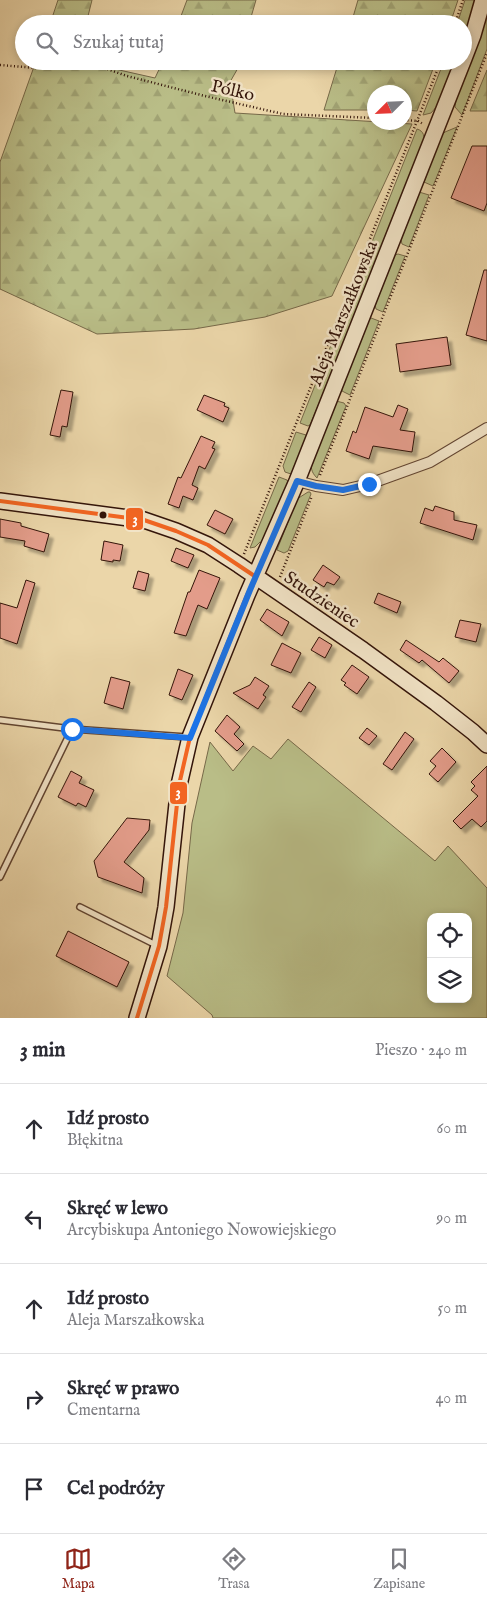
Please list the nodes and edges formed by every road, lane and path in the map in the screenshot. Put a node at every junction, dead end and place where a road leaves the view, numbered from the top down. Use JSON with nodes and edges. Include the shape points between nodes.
{"nodes":[{"id":1,"x":463,"y":0,"type":"edge"},
{"id":2,"x":483,"y":0,"type":"edge"},
{"id":3,"x":458,"y":15,"type":"edge"},
{"id":4,"x":472,"y":38,"type":"edge"},
{"id":5,"x":487,"y":53,"type":"edge"},
{"id":6,"x":0,"y":64,"type":"edge"},
{"id":7,"x":15,"y":66,"type":"edge"},
{"id":8,"x":110,"y":70,"type":"edge"},
{"id":9,"x":438,"y":70,"type":"edge"},
{"id":10,"x":459,"y":70,"type":"edge"},
{"id":11,"x":367,"y":118,"type":"edge"},
{"id":12,"x":412,"y":121,"type":"edge"},
{"id":13,"x":418,"y":121,"type":"junction"},
{"id":14,"x":436,"y":130,"type":"junction"},
{"id":15,"x":487,"y":428,"type":"edge"},
{"id":16,"x":297,"y":481,"type":"junction"},
{"id":17,"x":316,"y":486,"type":"junction"},
{"id":18,"x":0,"y":501,"type":"edge"},
{"id":19,"x":239,"y":564,"type":"junction"},
{"id":20,"x":256,"y":577,"type":"junction"},
{"id":21,"x":275,"y":590,"type":"junction"},
{"id":22,"x":0,"y":720,"type":"edge"},
{"id":23,"x":72,"y":729,"type":"junction"},
{"id":24,"x":190,"y":738,"type":"junction"},
{"id":25,"x":487,"y":745,"type":"edge"},
{"id":26,"x":0,"y":877,"type":"edge"},
{"id":27,"x":80,"y":907,"type":"dead end"},
{"id":28,"x":159,"y":946,"type":"junction"},
{"id":29,"x":137,"y":1018,"type":"edge"}],
"edges":[{"from":1,"to":3,"type":"path"},
{"from":2,"to":4,"type":"main road","name":"Aleja Marszałkowska"},
{"from":5,"to":17,"type":"path"},
{"from":6,"to":7,"type":"path","name":"Pólko"},
{"from":8,"to":11,"type":"path","name":"Pólko","via":[[283,114]]},
{"from":9,"to":13,"type":"path"},
{"from":10,"to":14,"type":"main road","name":"Aleja Marszałkowska"},
{"from":12,"to":13,"type":"path"},
{"from":13,"to":14,"type":"path"},
{"from":13,"to":19,"type":"path"},
{"from":14,"to":16,"type":"main road","name":"Aleja Marszałkowska"},
{"from":15,"to":17,"type":"street","via":[[430,462],[402,474],[343,490]]},
{"from":16,"to":17,"type":"street"},
{"from":16,"to":20,"type":"main road","name":"Aleja Marszałkowska"},
{"from":17,"to":21,"type":"path"},
{"from":18,"to":19,"type":"main road","name":"Studzieniec","via":[[144,520],[208,545]]},
{"from":19,"to":20,"type":"main road","name":"Studzieniec"},
{"from":20,"to":21,"type":"main road","name":"Studzieniec"},
{"from":20,"to":24,"type":"main road","name":"Aleja Marszałkowska"},
{"from":21,"to":25,"type":"main road","name":"Studzieniec","via":[[436,703]]},
{"from":22,"to":23,"type":"lane"},
{"from":23,"to":24,"type":"lane"},
{"from":23,"to":26,"type":"lane"},
{"from":24,"to":28,"type":"main road","name":"Aleja Marszałkowska","via":[[179,785]]},
{"from":27,"to":28,"type":"lane"},
{"from":28,"to":29,"type":"main road","name":"Aleja Marszałkowska"}]}
